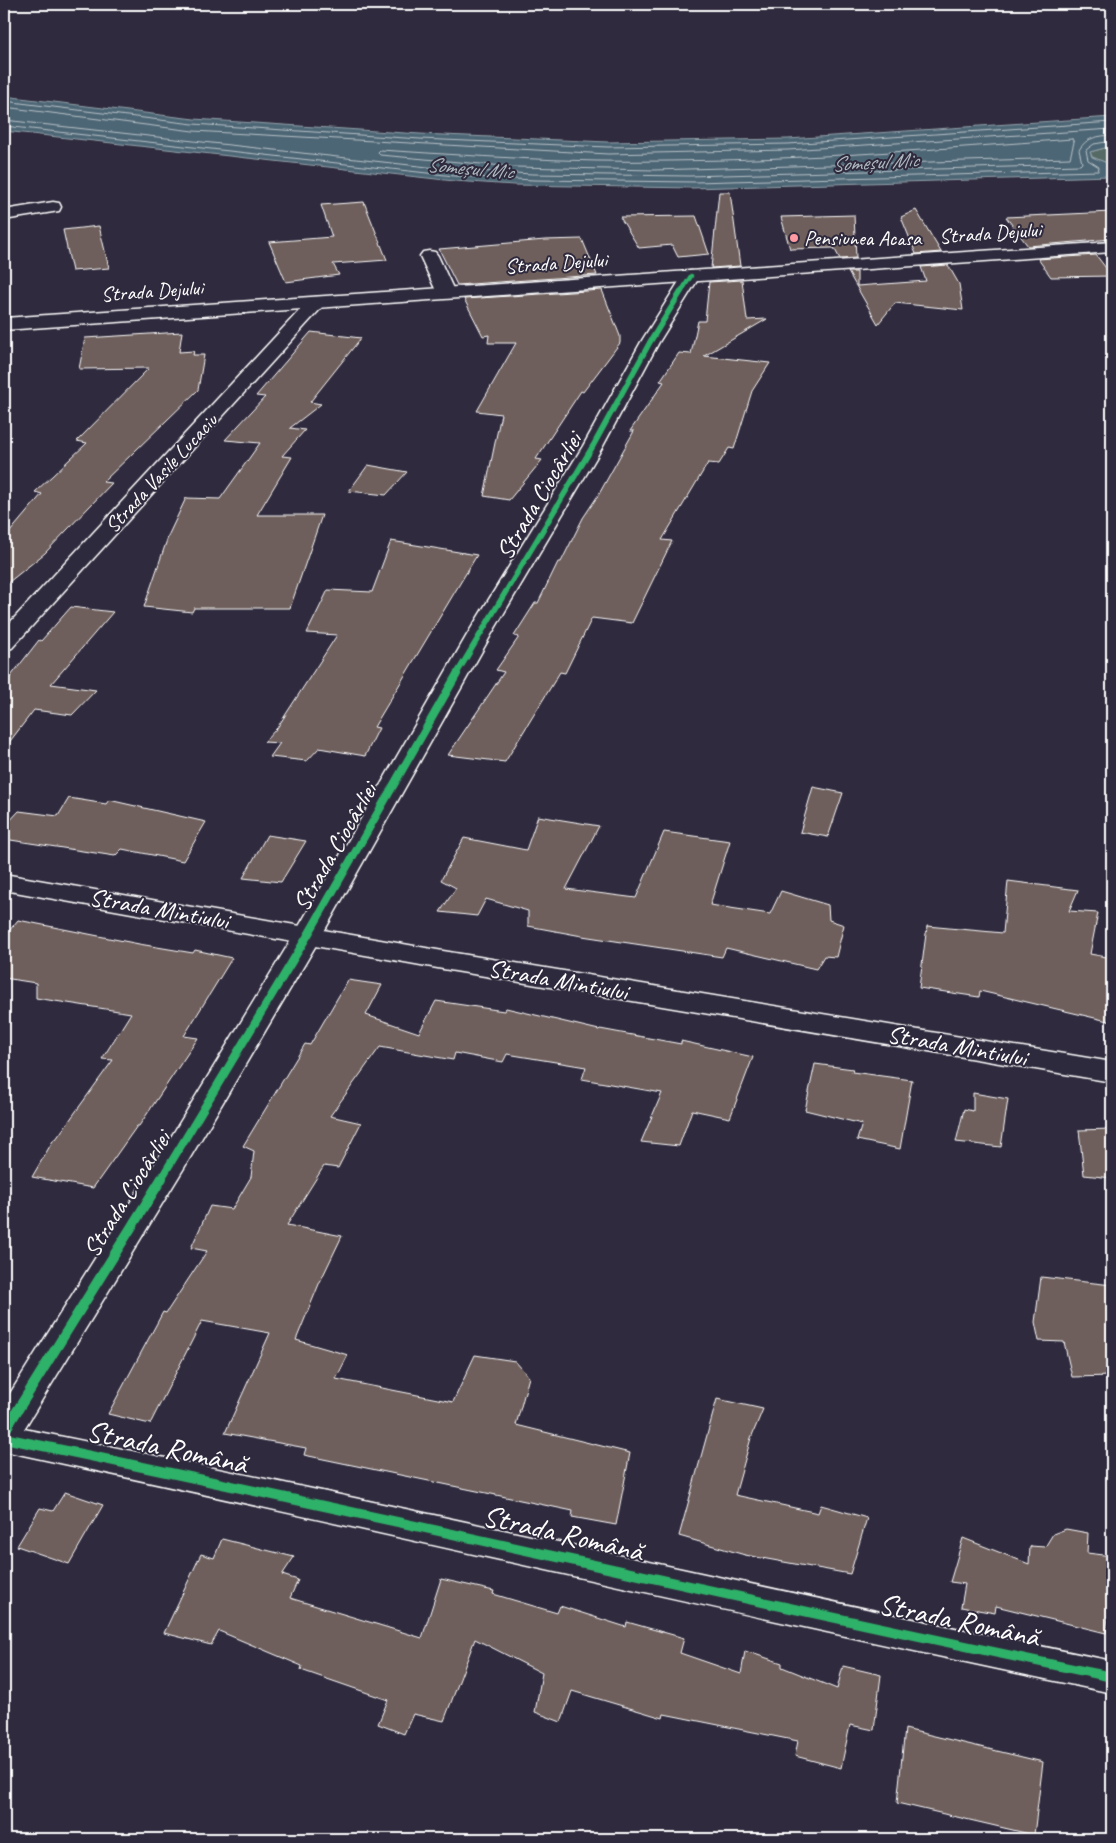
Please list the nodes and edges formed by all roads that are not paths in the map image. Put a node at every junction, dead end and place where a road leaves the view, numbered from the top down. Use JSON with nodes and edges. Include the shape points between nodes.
{"nodes":[{"id":1,"x":53,"y":207,"type":"dead end"},
{"id":2,"x":4,"y":215,"type":"edge"},
{"id":3,"x":1112,"y":247,"type":"edge"},
{"id":4,"x":429,"y":256,"type":"dead end"},
{"id":5,"x":691,"y":276,"type":"junction"},
{"id":6,"x":446,"y":293,"type":"junction"},
{"id":7,"x":318,"y":302,"type":"junction"},
{"id":8,"x":4,"y":324,"type":"edge"},
{"id":9,"x":4,"y":643,"type":"edge"},
{"id":10,"x":4,"y":882,"type":"edge"},
{"id":11,"x":308,"y":935,"type":"junction"},
{"id":12,"x":1112,"y":1072,"type":"edge"},
{"id":13,"x":4,"y":1432,"type":"edge"},
{"id":14,"x":4,"y":1438,"type":"edge"},
{"id":15,"x":1112,"y":1677,"type":"edge"}],
"edges":[{"from":1,"to":2,"type":"street"},
{"from":3,"to":5,"type":"street","name":"Strada Dejului"},
{"from":4,"to":6,"type":"street"},
{"from":5,"to":6,"type":"street","name":"Strada Dejului"},
{"from":5,"to":11,"type":"street","name":"Strada Ciocârliei","via":[[479,635]]},
{"from":6,"to":7,"type":"street","name":"Strada Dejului"},
{"from":7,"to":8,"type":"street","name":"Strada Dejului"},
{"from":7,"to":9,"type":"street","name":"Strada Vasile Lucaciu"},
{"from":10,"to":11,"type":"street","name":"Strada Mintiului"},
{"from":11,"to":12,"type":"street","name":"Strada Mintiului"},
{"from":11,"to":13,"type":"street","name":"Strada Ciocârliei"},
{"from":14,"to":15,"type":"street","name":"Strada Română"}]}
